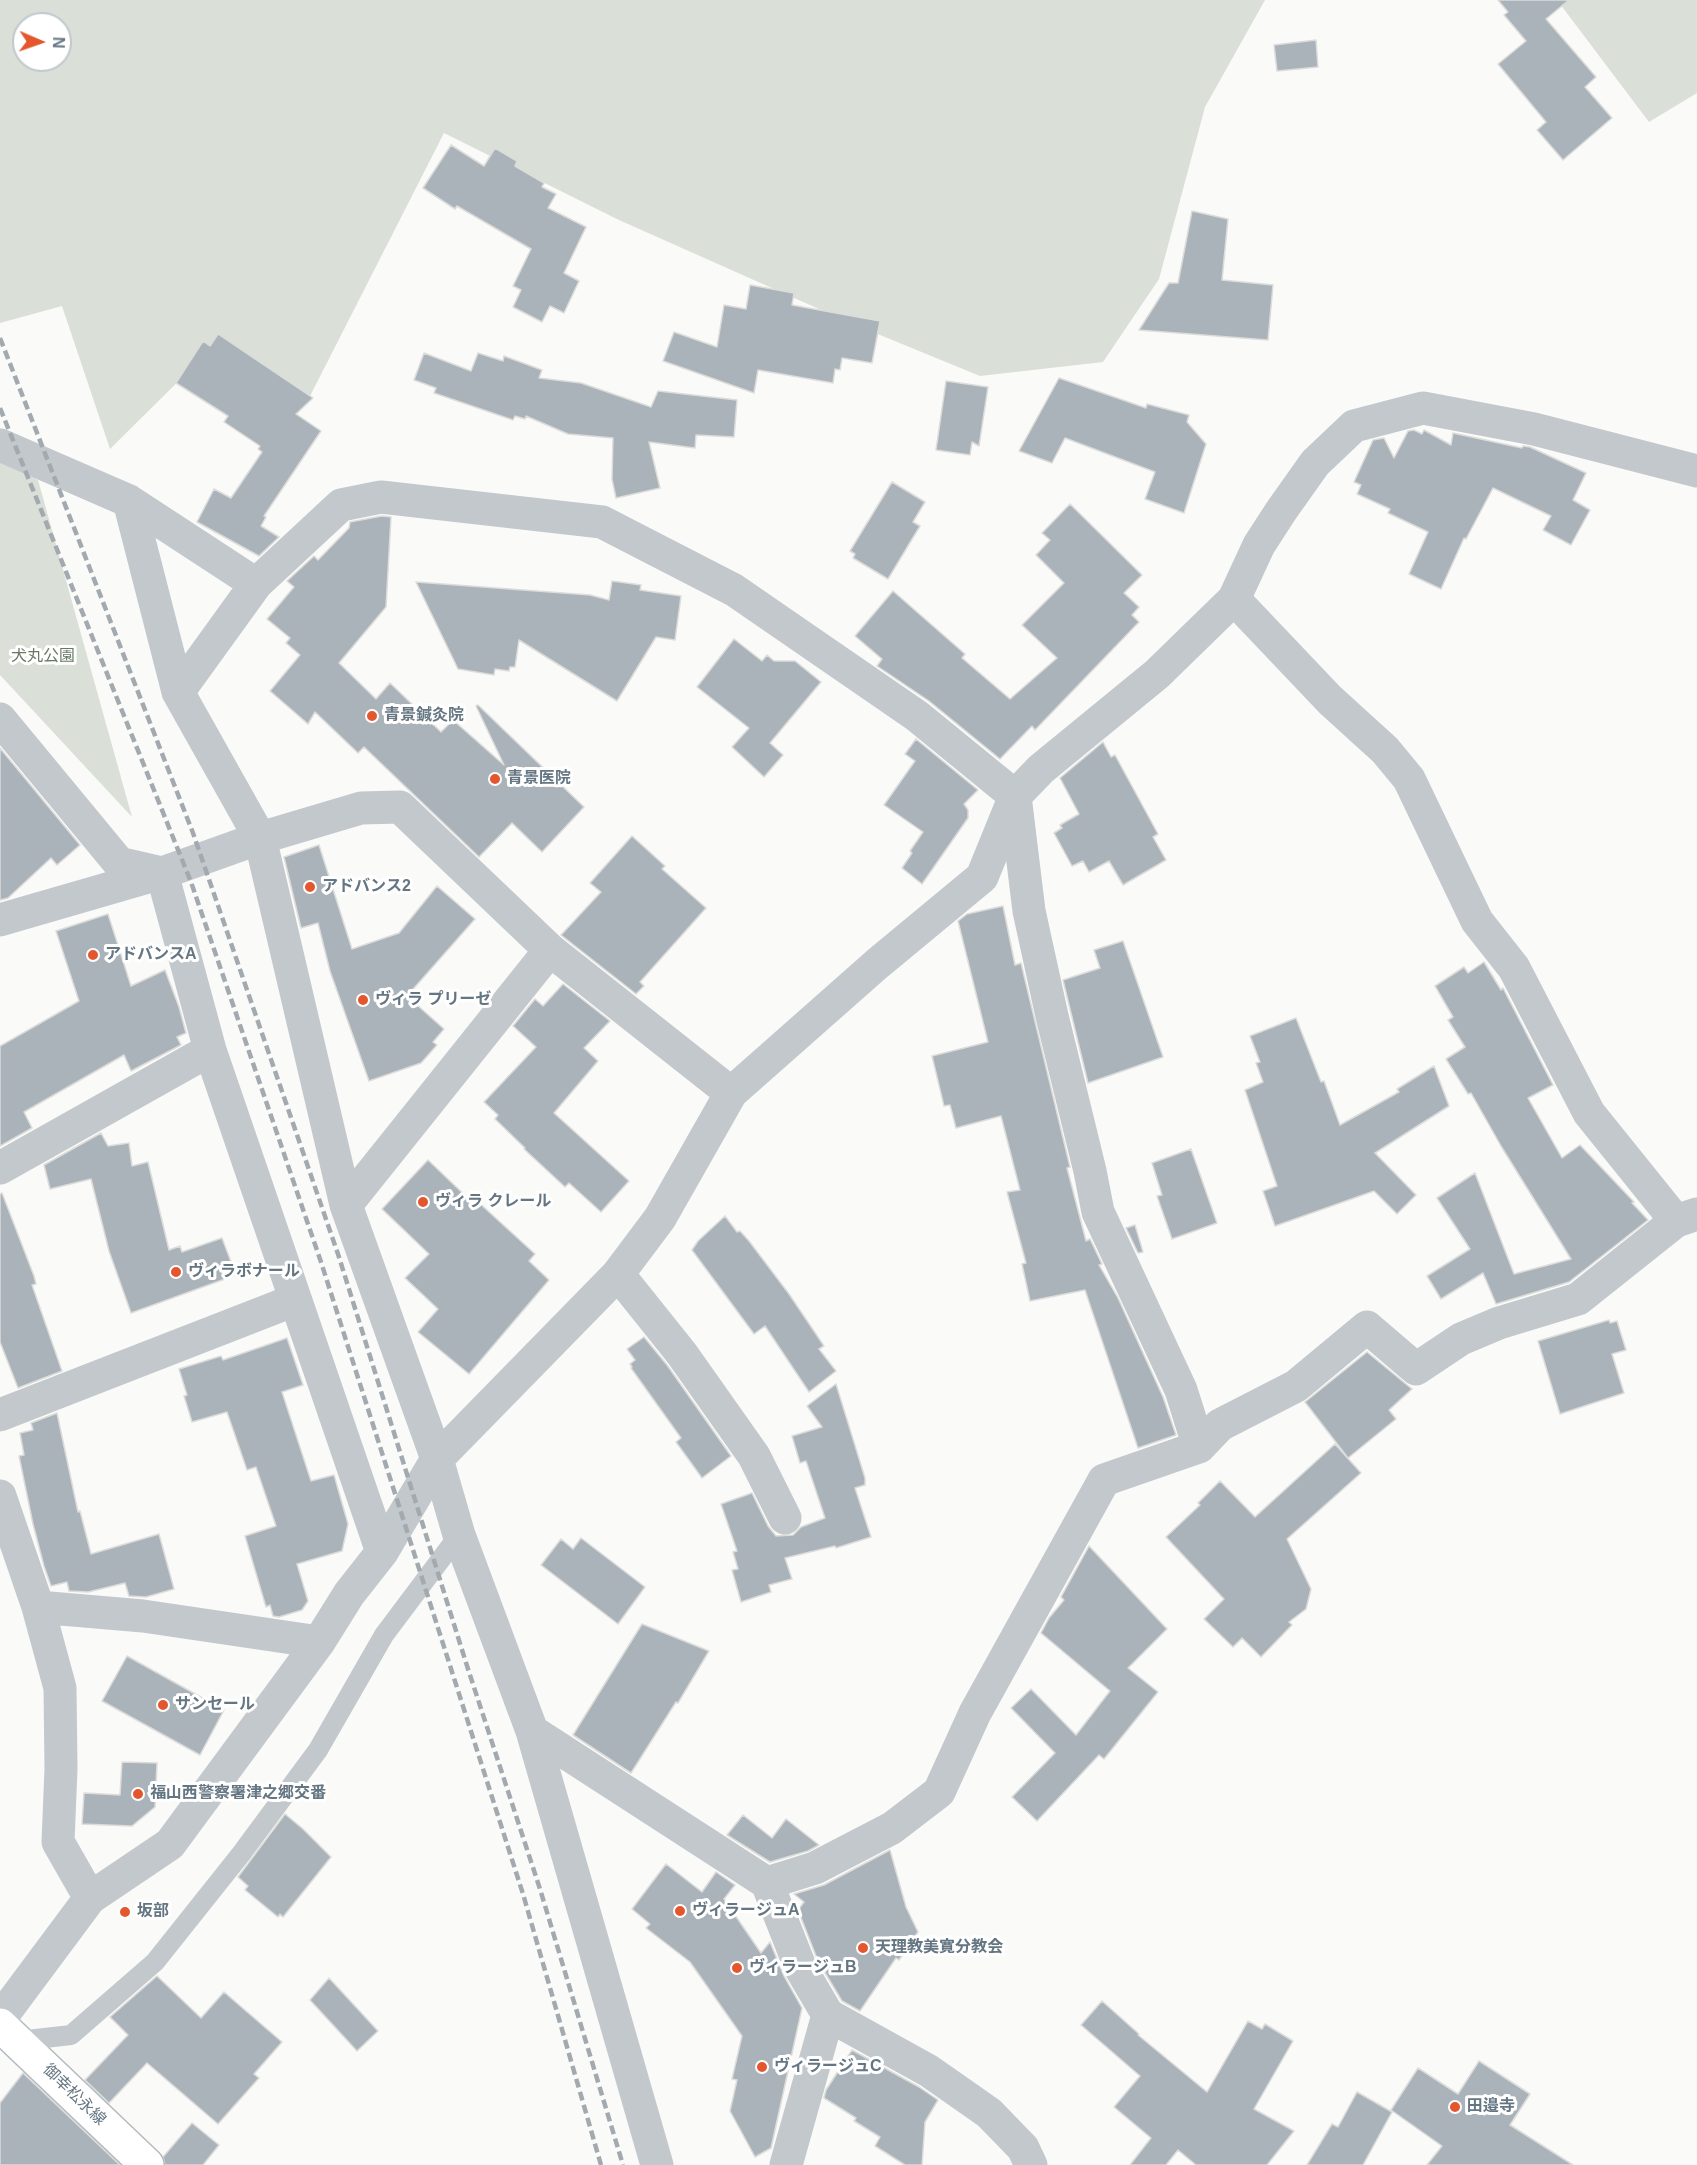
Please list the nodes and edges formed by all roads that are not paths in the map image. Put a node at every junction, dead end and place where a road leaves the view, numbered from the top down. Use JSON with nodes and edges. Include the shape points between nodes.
{"nodes":[{"id":1,"x":0,"y":445,"type":"edge"},
{"id":2,"x":1697,"y":471,"type":"edge"},
{"id":3,"x":129,"y":501,"type":"junction"},
{"id":4,"x":256,"y":584,"type":"junction"},
{"id":5,"x":1234,"y":600,"type":"junction"},
{"id":6,"x":178,"y":692,"type":"junction"},
{"id":7,"x":0,"y":719,"type":"edge"},
{"id":8,"x":1015,"y":796,"type":"junction"},
{"id":9,"x":260,"y":838,"type":"junction"},
{"id":10,"x":162,"y":873,"type":"junction"},
{"id":11,"x":0,"y":920,"type":"edge"},
{"id":12,"x":550,"y":950,"type":"junction"},
{"id":13,"x":210,"y":1050,"type":"junction"},
{"id":14,"x":731,"y":1093,"type":"junction"},
{"id":15,"x":0,"y":1168,"type":"edge"},
{"id":16,"x":346,"y":1205,"type":"junction"},
{"id":17,"x":1686,"y":1218,"type":"edge"},
{"id":18,"x":618,"y":1274,"type":"junction"},
{"id":19,"x":295,"y":1300,"type":"junction"},
{"id":20,"x":0,"y":1415,"type":"edge"},
{"id":21,"x":1198,"y":1447,"type":"junction"},
{"id":22,"x":437,"y":1459,"type":"junction"},
{"id":23,"x":0,"y":1496,"type":"edge"},
{"id":24,"x":785,"y":1518,"type":"dead end"},
{"id":25,"x":459,"y":1535,"type":"junction"},
{"id":26,"x":382,"y":1552,"type":"junction"},
{"id":27,"x":38,"y":1607,"type":"junction"},
{"id":28,"x":319,"y":1642,"type":"junction"},
{"id":29,"x":532,"y":1731,"type":"junction"},
{"id":30,"x":767,"y":1882,"type":"junction"},
{"id":31,"x":90,"y":1898,"type":"junction"},
{"id":32,"x":828,"y":2015,"type":"junction"},
{"id":33,"x":6,"y":2028,"type":"edge"},
{"id":34,"x":147,"y":2165,"type":"edge"},
{"id":35,"x":657,"y":2165,"type":"edge"},
{"id":36,"x":786,"y":2165,"type":"edge"},
{"id":37,"x":1031,"y":2165,"type":"edge"}],
"edges":[{"from":1,"to":3,"type":"street"},
{"from":2,"to":5,"type":"street","via":[[1534,429],[1423,408],[1354,426],[1315,463],[1288,501],[1259,545]]},
{"from":3,"to":4,"type":"street"},
{"from":3,"to":6,"type":"street"},
{"from":4,"to":6,"type":"street"},
{"from":4,"to":8,"type":"street","via":[[341,505],[381,497],[602,522],[734,590],[917,716]]},
{"from":5,"to":8,"type":"street","via":[[1157,674],[1041,769]]},
{"from":5,"to":17,"type":"street","via":[[1330,700],[1385,750],[1409,779],[1477,921],[1514,968],[1588,1113]]},
{"from":6,"to":9,"type":"street"},
{"from":7,"to":10,"type":"street","via":[[120,863]]},
{"from":8,"to":14,"type":"street","via":[[982,877]]},
{"from":8,"to":21,"type":"street","via":[[1029,911],[1098,1212],[1181,1390]]},
{"from":9,"to":10,"type":"street"},
{"from":9,"to":12,"type":"street","via":[[361,808],[400,807]]},
{"from":9,"to":16,"type":"street"},
{"from":10,"to":11,"type":"street"},
{"from":10,"to":13,"type":"street"},
{"from":12,"to":14,"type":"street"},
{"from":12,"to":16,"type":"street"},
{"from":13,"to":15,"type":"street"},
{"from":13,"to":19,"type":"street"},
{"from":14,"to":18,"type":"street","via":[[660,1218]]},
{"from":16,"to":22,"type":"street"},
{"from":17,"to":21,"type":"street","via":[[1578,1299],[1461,1339],[1416,1369],[1367,1327],[1296,1386],[1220,1425]]},
{"from":18,"to":22,"type":"street"},
{"from":18,"to":24,"type":"street","via":[[682,1354],[754,1456]]},
{"from":19,"to":20,"type":"street"},
{"from":19,"to":26,"type":"street"},
{"from":21,"to":30,"type":"street","via":[[1104,1480],[975,1713],[939,1792],[892,1828],[815,1868]]},
{"from":22,"to":25,"type":"street"},
{"from":22,"to":26,"type":"street"},
{"from":23,"to":27,"type":"street"},
{"from":25,"to":29,"type":"street"},
{"from":25,"to":33,"type":"lane","via":[[384,1635],[318,1750],[155,1962],[71,2035]]},
{"from":26,"to":28,"type":"street"},
{"from":27,"to":28,"type":"street","via":[[143,1616]]},
{"from":27,"to":31,"type":"street","via":[[60,1688],[58,1842]]},
{"from":28,"to":31,"type":"street","via":[[170,1844]]},
{"from":29,"to":30,"type":"street"},
{"from":29,"to":35,"type":"street"},
{"from":30,"to":32,"type":"street","via":[[801,1969]]},
{"from":31,"to":33,"type":"street"},
{"from":32,"to":36,"type":"street"},
{"from":32,"to":37,"type":"street","via":[[929,2071],[989,2113],[1023,2148]]},
{"from":33,"to":34,"type":"main road","name":"御幸松永線"}]}
